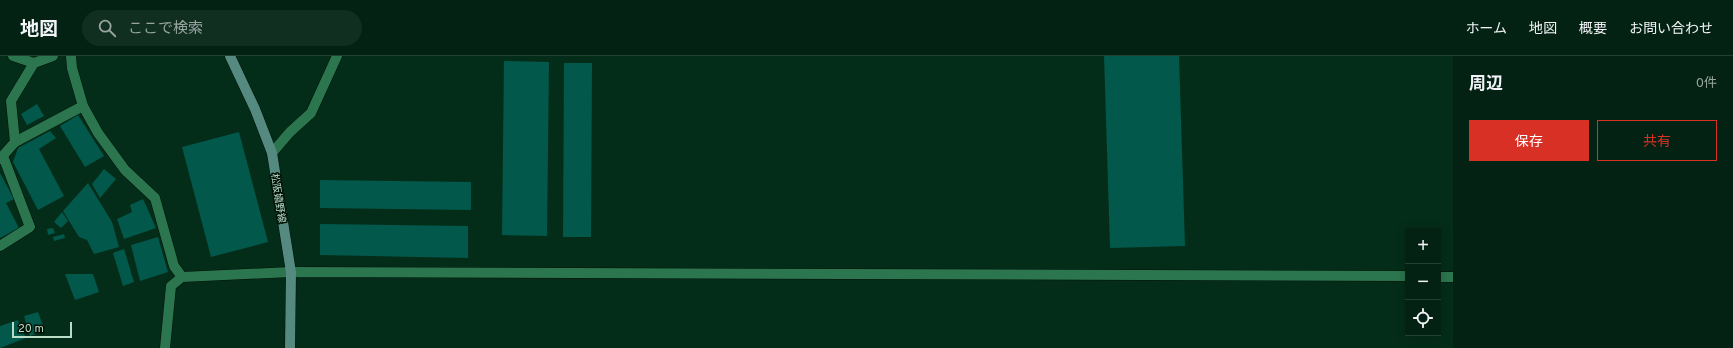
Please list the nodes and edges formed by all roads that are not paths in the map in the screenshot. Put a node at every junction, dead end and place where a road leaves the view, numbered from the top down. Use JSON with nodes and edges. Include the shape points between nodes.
{"nodes":[{"id":1,"x":13,"y":56,"type":"edge"},
{"id":2,"x":53,"y":56,"type":"edge"},
{"id":3,"x":71,"y":56,"type":"edge"},
{"id":4,"x":230,"y":56,"type":"edge"},
{"id":5,"x":337,"y":56,"type":"edge"},
{"id":6,"x":34,"y":63,"type":"junction"},
{"id":7,"x":83,"y":106,"type":"junction"},
{"id":8,"x":15,"y":142,"type":"junction"},
{"id":9,"x":272,"y":153,"type":"junction"},
{"id":10,"x":1,"y":157,"type":"edge"},
{"id":11,"x":0,"y":246,"type":"edge"},
{"id":12,"x":291,"y":272,"type":"junction"},
{"id":13,"x":1405,"y":276,"type":"edge"},
{"id":14,"x":182,"y":277,"type":"junction"},
{"id":15,"x":1441,"y":277,"type":"edge"},
{"id":16,"x":1453,"y":277,"type":"edge"},
{"id":17,"x":165,"y":348,"type":"edge"},
{"id":18,"x":290,"y":348,"type":"edge"}],
"edges":[{"from":1,"to":6,"type":"street"},
{"from":2,"to":6,"type":"street"},
{"from":3,"to":7,"type":"street"},
{"from":4,"to":9,"type":"main road","name":"松阪嬉野線"},
{"from":5,"to":9,"type":"street","via":[[311,113]]},
{"from":6,"to":8,"type":"street","via":[[11,101]]},
{"from":7,"to":8,"type":"street"},
{"from":7,"to":14,"type":"street","via":[[98,133],[125,170],[155,198],[174,266]]},
{"from":8,"to":10,"type":"street"},
{"from":9,"to":12,"type":"main road","name":"松阪嬉野線"},
{"from":10,"to":11,"type":"street","via":[[30,227]]},
{"from":12,"to":13,"type":"street"},
{"from":12,"to":14,"type":"street"},
{"from":12,"to":18,"type":"main road","name":"松阪嬉野線"},
{"from":14,"to":17,"type":"street","via":[[171,286]]},
{"from":15,"to":16,"type":"street"}]}
